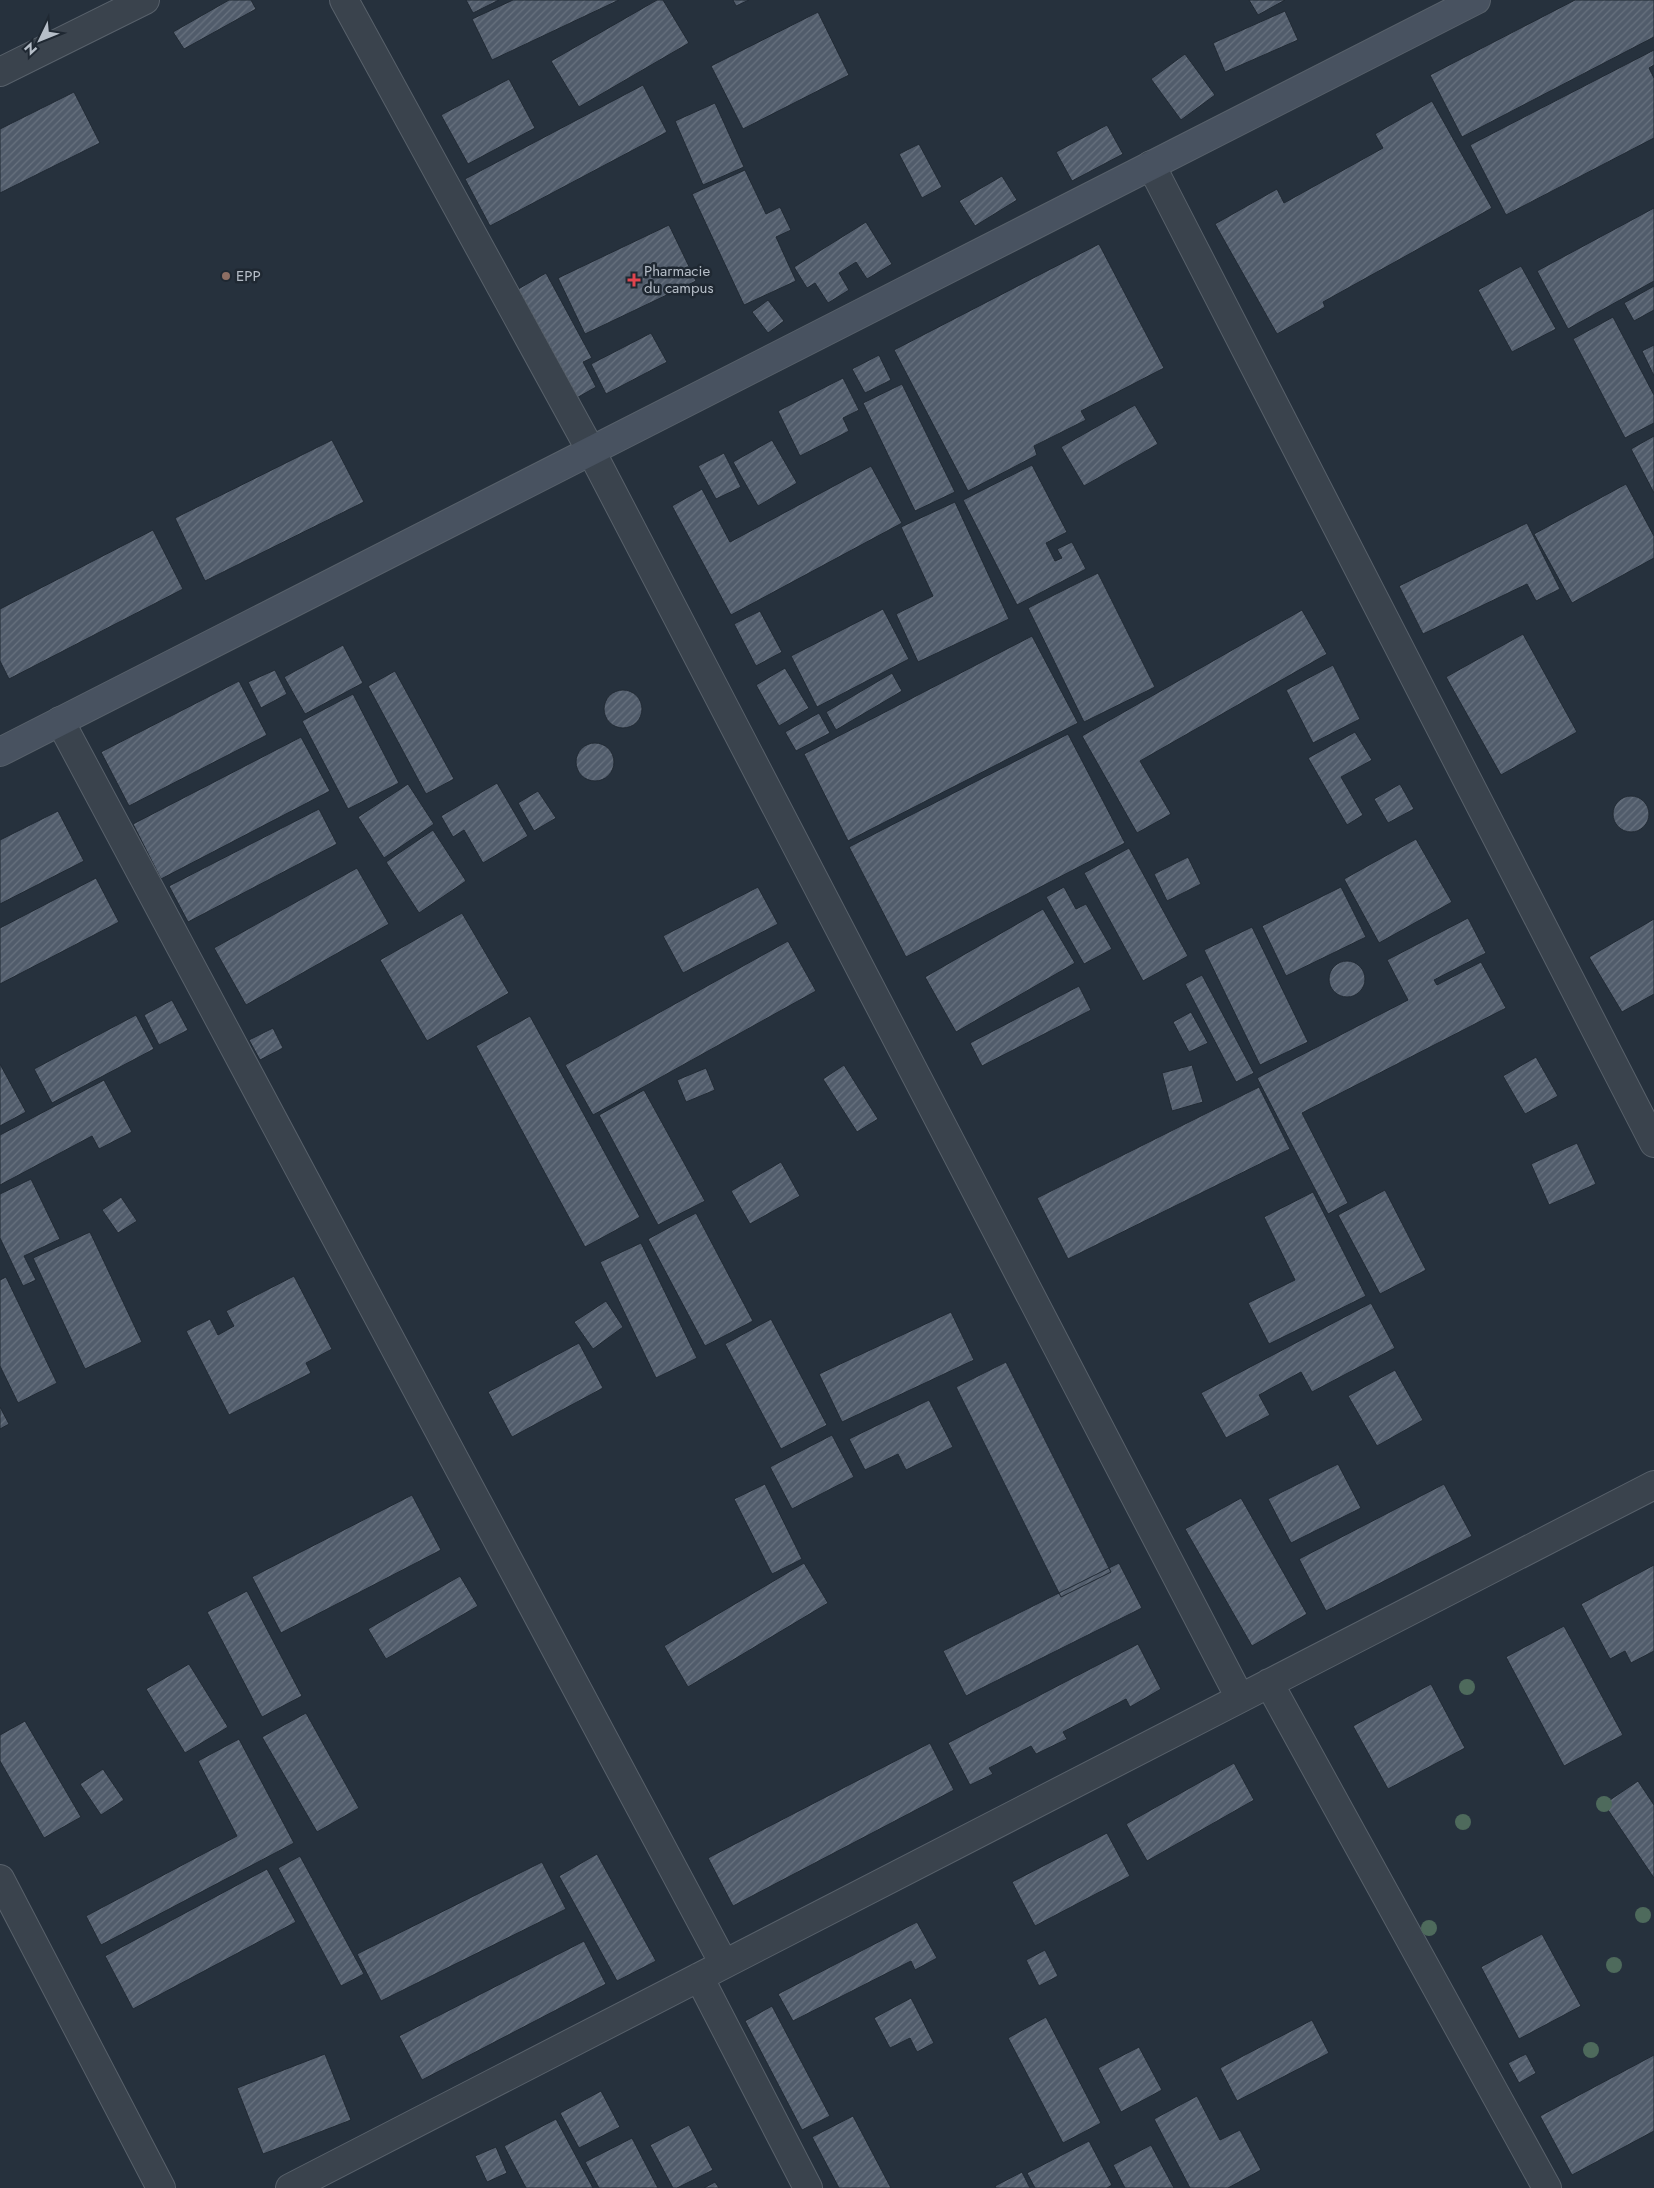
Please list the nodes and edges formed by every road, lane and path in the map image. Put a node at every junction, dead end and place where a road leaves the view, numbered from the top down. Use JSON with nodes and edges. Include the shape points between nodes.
{"nodes":[{"id":1,"x":145,"y":0,"type":"edge"},
{"id":2,"x":344,"y":0,"type":"edge"},
{"id":3,"x":1476,"y":0,"type":"edge"},
{"id":4,"x":0,"y":72,"type":"edge"},
{"id":5,"x":1151,"y":165,"type":"junction"},
{"id":6,"x":591,"y":451,"type":"junction"},
{"id":7,"x":60,"y":721,"type":"junction"},
{"id":8,"x":0,"y":752,"type":"edge"},
{"id":9,"x":1654,"y":1144,"type":"edge"},
{"id":10,"x":1654,"y":1485,"type":"edge"},
{"id":11,"x":1269,"y":1683,"type":"junction"},
{"id":12,"x":1240,"y":1698,"type":"junction"},
{"id":13,"x":0,"y":1878,"type":"edge"},
{"id":14,"x":724,"y":1964,"type":"junction"},
{"id":15,"x":699,"y":1977,"type":"junction"},
{"id":16,"x":161,"y":2188,"type":"edge"},
{"id":17,"x":290,"y":2188,"type":"edge"},
{"id":18,"x":808,"y":2188,"type":"edge"},
{"id":19,"x":1547,"y":2188,"type":"edge"}],
"edges":[{"from":1,"to":4,"type":"street"},
{"from":2,"to":6,"type":"street"},
{"from":3,"to":5,"type":"street"},
{"from":5,"to":6,"type":"street"},
{"from":5,"to":9,"type":"street"},
{"from":6,"to":7,"type":"street"},
{"from":6,"to":12,"type":"street"},
{"from":7,"to":8,"type":"street"},
{"from":7,"to":14,"type":"street"},
{"from":10,"to":11,"type":"street"},
{"from":11,"to":12,"type":"street"},
{"from":11,"to":19,"type":"street"},
{"from":12,"to":14,"type":"street"},
{"from":13,"to":16,"type":"street"},
{"from":14,"to":15,"type":"street"},
{"from":15,"to":17,"type":"street"},
{"from":15,"to":18,"type":"street"}]}
